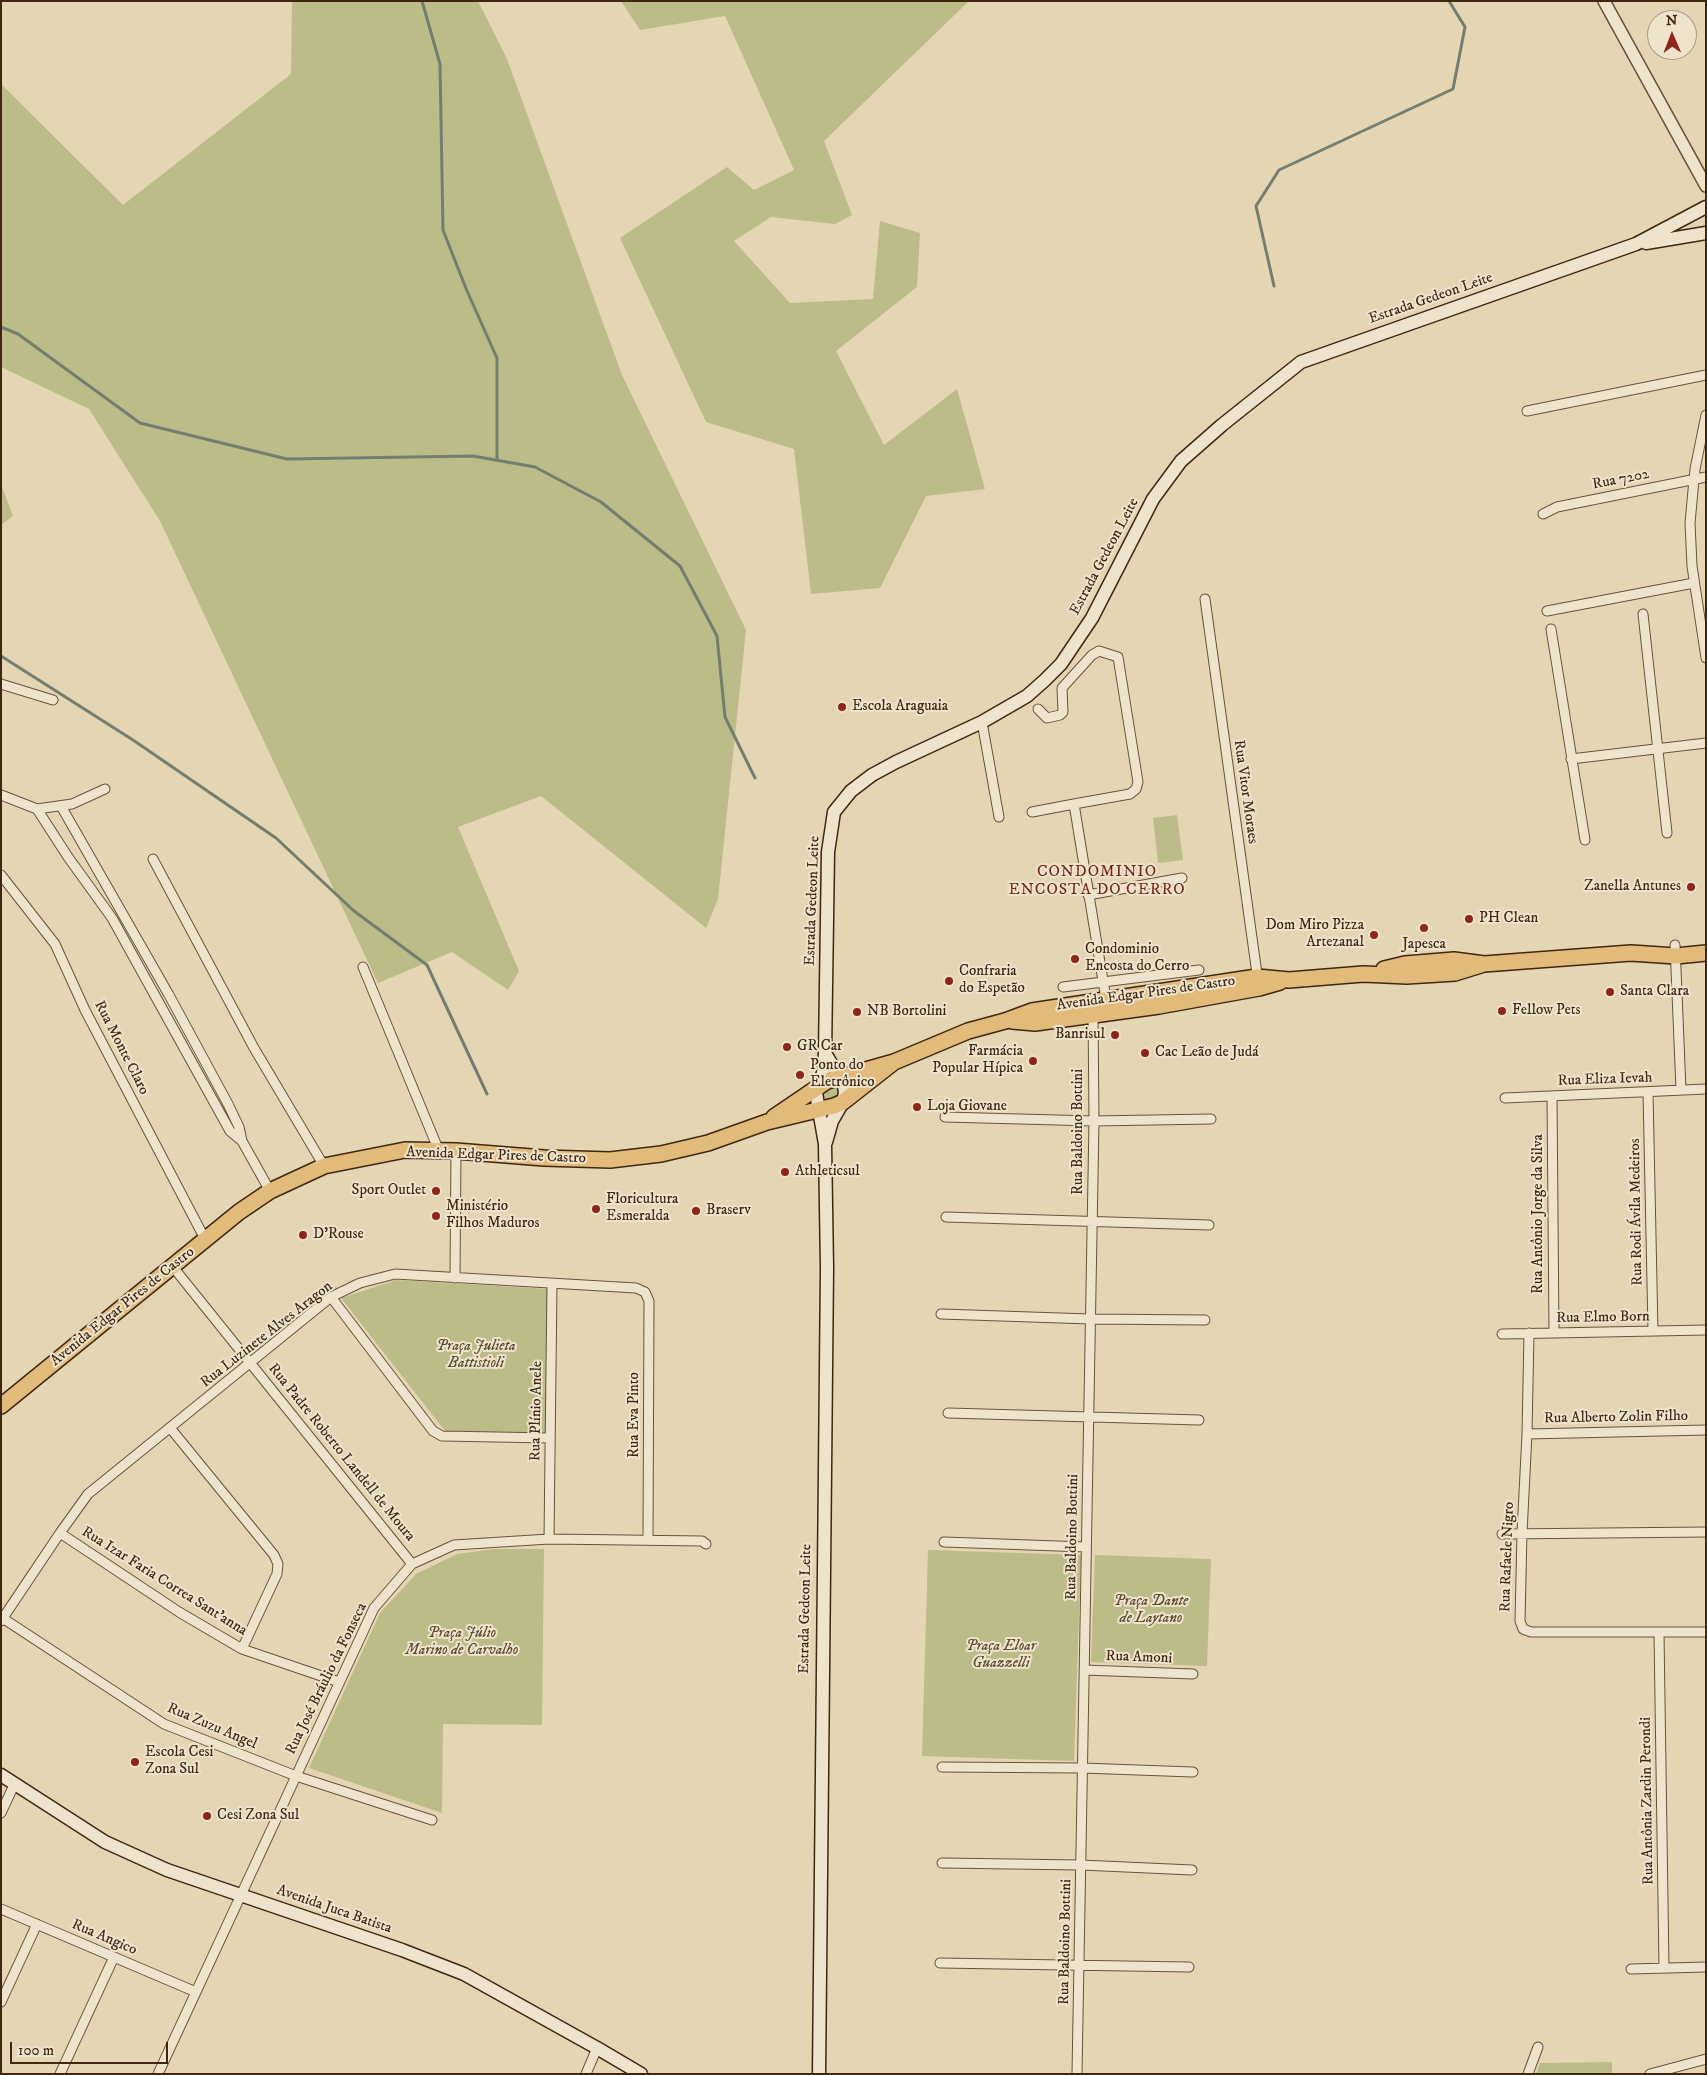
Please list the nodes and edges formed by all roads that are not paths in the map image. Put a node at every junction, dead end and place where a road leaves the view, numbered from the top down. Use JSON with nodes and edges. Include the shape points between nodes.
{"nodes":[{"id":1,"x":1604,"y":1,"type":"edge"},
{"id":2,"x":1706,"y":186,"type":"edge"},
{"id":3,"x":1702,"y":209,"type":"edge"},
{"id":4,"x":1706,"y":233,"type":"edge"},
{"id":5,"x":1636,"y":244,"type":"junction"},
{"id":6,"x":1706,"y":375,"type":"edge"},
{"id":7,"x":1527,"y":411,"type":"dead end"},
{"id":8,"x":1706,"y":415,"type":"edge"},
{"id":9,"x":1706,"y":477,"type":"edge"},
{"id":10,"x":1694,"y":480,"type":"junction"},
{"id":11,"x":1543,"y":514,"type":"dead end"},
{"id":12,"x":1694,"y":583,"type":"junction"},
{"id":13,"x":1205,"y":599,"type":"dead end"},
{"id":14,"x":1547,"y":611,"type":"dead end"},
{"id":15,"x":1642,"y":614,"type":"dead end"},
{"id":16,"x":1551,"y":629,"type":"dead end"},
{"id":17,"x":1706,"y":658,"type":"edge"},
{"id":18,"x":1,"y":684,"type":"edge"},
{"id":19,"x":53,"y":700,"type":"dead end"},
{"id":20,"x":1038,"y":709,"type":"dead end"},
{"id":21,"x":982,"y":722,"type":"junction"},
{"id":22,"x":1706,"y":743,"type":"edge"},
{"id":23,"x":1658,"y":748,"type":"junction"},
{"id":24,"x":1572,"y":759,"type":"junction"},
{"id":25,"x":105,"y":789,"type":"dead end"},
{"id":26,"x":1,"y":795,"type":"edge"},
{"id":27,"x":1074,"y":804,"type":"junction"},
{"id":28,"x":61,"y":806,"type":"junction"},
{"id":29,"x":37,"y":809,"type":"junction"},
{"id":30,"x":1032,"y":812,"type":"dead end"},
{"id":31,"x":999,"y":817,"type":"dead end"},
{"id":32,"x":1667,"y":832,"type":"dead end"},
{"id":33,"x":1585,"y":840,"type":"dead end"},
{"id":34,"x":153,"y":859,"type":"dead end"},
{"id":35,"x":1,"y":875,"type":"edge"},
{"id":36,"x":1182,"y":878,"type":"dead end"},
{"id":37,"x":1088,"y":895,"type":"junction"},
{"id":38,"x":1706,"y":943,"type":"edge"},
{"id":39,"x":1675,"y":950,"type":"junction"},
{"id":40,"x":1706,"y":953,"type":"edge"},
{"id":41,"x":362,"y":966,"type":"dead end"},
{"id":42,"x":1199,"y":970,"type":"dead end"},
{"id":43,"x":1103,"y":981,"type":"junction"},
{"id":44,"x":1258,"y":983,"type":"junction"},
{"id":45,"x":1063,"y":987,"type":"dead end"},
{"id":46,"x":169,"y":995,"type":"junction"},
{"id":47,"x":157,"y":1001,"type":"junction"},
{"id":48,"x":1097,"y":1005,"type":"junction"},
{"id":49,"x":825,"y":1053,"type":"junction"},
{"id":50,"x":894,"y":1062,"type":"junction"},
{"id":51,"x":839,"y":1077,"type":"junction"},
{"id":52,"x":818,"y":1086,"type":"junction"},
{"id":53,"x":1706,"y":1089,"type":"edge"},
{"id":54,"x":1681,"y":1090,"type":"junction"},
{"id":55,"x":1648,"y":1092,"type":"junction"},
{"id":56,"x":1552,"y":1096,"type":"junction"},
{"id":57,"x":1505,"y":1098,"type":"dead end"},
{"id":58,"x":843,"y":1102,"type":"junction"},
{"id":59,"x":820,"y":1110,"type":"junction"},
{"id":60,"x":945,"y":1117,"type":"dead end"},
{"id":61,"x":1211,"y":1119,"type":"dead end"},
{"id":62,"x":1094,"y":1120,"type":"junction"},
{"id":63,"x":767,"y":1122,"type":"junction"},
{"id":64,"x":242,"y":1141,"type":"junction"},
{"id":65,"x":825,"y":1144,"type":"junction"},
{"id":66,"x":439,"y":1151,"type":"junction"},
{"id":67,"x":456,"y":1151,"type":"junction"},
{"id":68,"x":324,"y":1166,"type":"junction"},
{"id":69,"x":270,"y":1191,"type":"junction"},
{"id":70,"x":946,"y":1217,"type":"dead end"},
{"id":71,"x":1092,"y":1222,"type":"junction"},
{"id":72,"x":1209,"y":1225,"type":"dead end"},
{"id":73,"x":206,"y":1241,"type":"junction"},
{"id":74,"x":173,"y":1267,"type":"junction"},
{"id":75,"x":455,"y":1278,"type":"junction"},
{"id":76,"x":552,"y":1284,"type":"junction"},
{"id":77,"x":645,"y":1292,"type":"joint"},
{"id":78,"x":331,"y":1297,"type":"junction"},
{"id":79,"x":941,"y":1314,"type":"dead end"},
{"id":80,"x":1090,"y":1319,"type":"junction"},
{"id":81,"x":1204,"y":1320,"type":"dead end"},
{"id":82,"x":1706,"y":1330,"type":"edge"},
{"id":83,"x":1653,"y":1331,"type":"junction"},
{"id":84,"x":1530,"y":1333,"type":"junction"},
{"id":85,"x":1554,"y":1333,"type":"junction"},
{"id":86,"x":1502,"y":1334,"type":"dead end"},
{"id":87,"x":251,"y":1363,"type":"junction"},
{"id":88,"x":1,"y":1406,"type":"edge"},
{"id":89,"x":948,"y":1413,"type":"dead end"},
{"id":90,"x":1089,"y":1418,"type":"junction"},
{"id":91,"x":1198,"y":1420,"type":"dead end"},
{"id":92,"x":171,"y":1428,"type":"junction"},
{"id":93,"x":1706,"y":1430,"type":"edge"},
{"id":94,"x":1527,"y":1434,"type":"junction"},
{"id":95,"x":550,"y":1438,"type":"junction"},
{"id":96,"x":1706,"y":1532,"type":"edge"},
{"id":97,"x":60,"y":1533,"type":"junction"},
{"id":98,"x":1502,"y":1534,"type":"dead end"},
{"id":99,"x":1522,"y":1534,"type":"junction"},
{"id":100,"x":648,"y":1539,"type":"junction"},
{"id":101,"x":549,"y":1540,"type":"junction"},
{"id":102,"x":944,"y":1542,"type":"dead end"},
{"id":103,"x":706,"y":1544,"type":"dead end"},
{"id":104,"x":1086,"y":1547,"type":"junction"},
{"id":105,"x":412,"y":1564,"type":"junction"},
{"id":106,"x":2,"y":1618,"type":"edge"},
{"id":107,"x":1706,"y":1632,"type":"edge"},
{"id":108,"x":1659,"y":1633,"type":"junction"},
{"id":109,"x":242,"y":1649,"type":"junction"},
{"id":110,"x":1084,"y":1670,"type":"junction"},
{"id":111,"x":1193,"y":1674,"type":"dead end"},
{"id":112,"x":339,"y":1682,"type":"junction"},
{"id":113,"x":942,"y":1767,"type":"dead end"},
{"id":114,"x":1082,"y":1768,"type":"junction"},
{"id":115,"x":1193,"y":1772,"type":"dead end"},
{"id":116,"x":1,"y":1775,"type":"edge"},
{"id":117,"x":296,"y":1776,"type":"junction"},
{"id":118,"x":1,"y":1780,"type":"edge"},
{"id":119,"x":14,"y":1785,"type":"junction"},
{"id":120,"x":1,"y":1813,"type":"edge"},
{"id":121,"x":432,"y":1820,"type":"dead end"},
{"id":122,"x":942,"y":1863,"type":"dead end"},
{"id":123,"x":1081,"y":1865,"type":"junction"},
{"id":124,"x":1192,"y":1870,"type":"dead end"},
{"id":125,"x":240,"y":1895,"type":"junction"},
{"id":126,"x":1,"y":1908,"type":"edge"},
{"id":127,"x":37,"y":1924,"type":"junction"},
{"id":128,"x":114,"y":1957,"type":"junction"},
{"id":129,"x":940,"y":1963,"type":"dead end"},
{"id":130,"x":1079,"y":1964,"type":"junction"},
{"id":131,"x":1189,"y":1967,"type":"dead end"},
{"id":132,"x":1706,"y":1967,"type":"edge"},
{"id":133,"x":1664,"y":1968,"type":"junction"},
{"id":134,"x":1632,"y":1969,"type":"dead end"},
{"id":135,"x":196,"y":1992,"type":"junction"},
{"id":136,"x":1,"y":2002,"type":"edge"},
{"id":137,"x":1538,"y":2047,"type":"dead end"},
{"id":138,"x":597,"y":2048,"type":"junction"},
{"id":139,"x":1706,"y":2059,"type":"edge"},
{"id":140,"x":60,"y":2074,"type":"edge"},
{"id":141,"x":158,"y":2074,"type":"edge"},
{"id":142,"x":586,"y":2074,"type":"edge"},
{"id":143,"x":641,"y":2074,"type":"edge"},
{"id":144,"x":819,"y":2074,"type":"edge"},
{"id":145,"x":1077,"y":2074,"type":"edge"},
{"id":146,"x":1528,"y":2074,"type":"edge"},
{"id":147,"x":1650,"y":2074,"type":"edge"}],
"edges":[{"from":1,"to":2,"type":"street"},
{"from":3,"to":4,"type":"main road","via":[[1698,222]]},
{"from":3,"to":5,"type":"main road","name":"Estrada Gedeon Leite"},
{"from":4,"to":5,"type":"main road","name":"Estrada Gedeon Leite"},
{"from":5,"to":21,"type":"main road","name":"Estrada Gedeon Leite","via":[[1300,362],[1181,461],[1154,499],[1092,618],[1061,664],[1027,696]]},
{"from":6,"to":7,"type":"street"},
{"from":8,"to":10,"type":"street"},
{"from":9,"to":10,"type":"street","name":"Rua 7202"},
{"from":10,"to":11,"type":"street","name":"Rua 7202","via":[[1557,507]]},
{"from":10,"to":12,"type":"street","via":[[1690,523]]},
{"from":12,"to":14,"type":"street"},
{"from":12,"to":17,"type":"street"},
{"from":13,"to":44,"type":"street","name":"Rua Vitor Moraes"},
{"from":15,"to":23,"type":"street"},
{"from":16,"to":24,"type":"street"},
{"from":18,"to":19,"type":"street"},
{"from":20,"to":27,"type":"street","via":[[1048,718],[1060,715],[1064,712],[1062,688],[1092,655],[1099,651],[1118,657],[1138,782],[1136,789],[1130,794]]},
{"from":21,"to":31,"type":"street"},
{"from":21,"to":49,"type":"main road","name":"Estrada Gedeon Leite","via":[[872,775],[851,791],[834,812],[828,852]]},
{"from":22,"to":23,"type":"street"},
{"from":23,"to":24,"type":"street"},
{"from":23,"to":32,"type":"street"},
{"from":24,"to":33,"type":"street"},
{"from":25,"to":28,"type":"street"},
{"from":26,"to":29,"type":"street"},
{"from":27,"to":30,"type":"street"},
{"from":27,"to":37,"type":"street","name":"Rua Baldoino Bottini"},
{"from":28,"to":29,"type":"street"},
{"from":28,"to":46,"type":"street"},
{"from":29,"to":47,"type":"street","via":[[112,918]]},
{"from":34,"to":68,"type":"street","via":[[254,1048]]},
{"from":35,"to":73,"type":"street","name":"Rua Monte Claro","via":[[55,944]]},
{"from":36,"to":37,"type":"street"},
{"from":37,"to":43,"type":"street","name":"Rua Baldoino Bottini"},
{"from":38,"to":39,"type":"main road","name":"Avenida Edgar Pires de Castro"},
{"from":39,"to":40,"type":"main road","name":"Avenida Edgar Pires de Castro"},
{"from":39,"to":44,"type":"main road","name":"Avenida Edgar Pires de Castro","via":[[1484,964],[1455,973],[1406,970]]},
{"from":39,"to":54,"type":"street"},
{"from":41,"to":66,"type":"street"},
{"from":42,"to":43,"type":"street"},
{"from":43,"to":45,"type":"street"},
{"from":43,"to":48,"type":"street","name":"Rua Baldoino Bottini"},
{"from":44,"to":48,"type":"main road","name":"Avenida Edgar Pires de Castro","via":[[1159,1006]]},
{"from":46,"to":47,"type":"street"},
{"from":46,"to":64,"type":"street","via":[[228,1104]]},
{"from":47,"to":64,"type":"street","via":[[230,1131]]},
{"from":48,"to":50,"type":"main road","name":"Avenida Edgar Pires de Castro","via":[[1035,1022],[1005,1021],[968,1030]]},
{"from":48,"to":62,"type":"street","name":"Rua Baldoino Bottini"},
{"from":49,"to":51,"type":"main road"},
{"from":49,"to":52,"type":"main road","name":"Estrada Gedeon Leite"},
{"from":50,"to":51,"type":"main road","name":"Avenida Edgar Pires de Castro"},
{"from":50,"to":58,"type":"main road","name":"Avenida Edgar Pires de Castro"},
{"from":51,"to":52,"type":"main road","name":"Avenida Edgar Pires de Castro"},
{"from":51,"to":58,"type":"main road","via":[[844,1085]]},
{"from":52,"to":59,"type":"main road","name":"Estrada Gedeon Leite","via":[[816,1102]]},
{"from":52,"to":63,"type":"main road","name":"Avenida Edgar Pires de Castro"},
{"from":53,"to":54,"type":"street","name":"Rua Eliza Ievah"},
{"from":54,"to":55,"type":"street","name":"Rua Eliza Ievah"},
{"from":55,"to":56,"type":"street","name":"Rua Eliza Ievah"},
{"from":55,"to":83,"type":"street","name":"Rua Rodi Ávila Medeiros"},
{"from":56,"to":57,"type":"street","name":"Rua Eliza Ievah"},
{"from":56,"to":85,"type":"street","name":"Rua Antônio Jorge da Silva"},
{"from":58,"to":59,"type":"main road","name":"Avenida Edgar Pires de Castro"},
{"from":58,"to":65,"type":"main road","name":"Estrada Gedeon Leite","via":[[832,1121]]},
{"from":59,"to":63,"type":"main road","name":"Avenida Edgar Pires de Castro"},
{"from":59,"to":65,"type":"main road","name":"Estrada Gedeon Leite"},
{"from":60,"to":62,"type":"street"},
{"from":61,"to":62,"type":"street"},
{"from":62,"to":71,"type":"street","name":"Rua Baldoino Bottini"},
{"from":63,"to":67,"type":"main road","name":"Avenida Edgar Pires de Castro","via":[[680,1150],[610,1160]]},
{"from":64,"to":69,"type":"street"},
{"from":65,"to":144,"type":"main road","name":"Estrada Gedeon Leite","via":[[827,1268]]},
{"from":66,"to":67,"type":"main road","name":"Avenida Edgar Pires de Castro"},
{"from":66,"to":68,"type":"main road","name":"Avenida Edgar Pires de Castro","via":[[405,1150]]},
{"from":67,"to":75,"type":"street"},
{"from":68,"to":69,"type":"main road","name":"Avenida Edgar Pires de Castro"},
{"from":69,"to":73,"type":"main road","name":"Avenida Edgar Pires de Castro"},
{"from":70,"to":71,"type":"street"},
{"from":71,"to":72,"type":"street"},
{"from":71,"to":80,"type":"street","name":"Rua Baldoino Bottini"},
{"from":73,"to":74,"type":"main road","name":"Avenida Edgar Pires de Castro"},
{"from":74,"to":87,"type":"street","name":"Rua Padre Roberto Landell de Moura"},
{"from":74,"to":88,"type":"main road","name":"Avenida Edgar Pires de Castro"},
{"from":75,"to":76,"type":"street","name":"Rua Luzinete Alves Aragon"},
{"from":75,"to":78,"type":"street","name":"Rua Luzinete Alves Aragon","via":[[395,1274],[360,1283]]},
{"from":76,"to":77,"type":"street","name":"Rua Luzinete Alves Aragon","via":[[636,1288]]},
{"from":76,"to":95,"type":"street","name":"Rua Plínio Anele"},
{"from":77,"to":100,"type":"street","name":"Rua Eva Pinto","via":[[649,1302]]},
{"from":78,"to":87,"type":"street","name":"Rua Luzinete Alves Aragon"},
{"from":78,"to":95,"type":"street","via":[[433,1431],[442,1436]]},
{"from":79,"to":80,"type":"street"},
{"from":80,"to":81,"type":"street"},
{"from":80,"to":90,"type":"street","name":"Rua Baldoino Bottini"},
{"from":82,"to":83,"type":"street","name":"Rua Elmo Born"},
{"from":83,"to":85,"type":"street","name":"Rua Elmo Born"},
{"from":84,"to":85,"type":"street","name":"Rua Elmo Born"},
{"from":84,"to":86,"type":"street","name":"Rua Elmo Born"},
{"from":84,"to":94,"type":"street","name":"Rua Rafaele Nigro"},
{"from":87,"to":92,"type":"street","name":"Rua Luzinete Alves Aragon"},
{"from":87,"to":105,"type":"street","name":"Rua Padre Roberto Landell de Moura"},
{"from":89,"to":90,"type":"street"},
{"from":90,"to":91,"type":"street"},
{"from":90,"to":104,"type":"street","name":"Rua Baldoino Bottini"},
{"from":92,"to":97,"type":"street","name":"Rua Luzinete Alves Aragon","via":[[88,1494]]},
{"from":92,"to":109,"type":"street","via":[[278,1564],[277,1574]]},
{"from":93,"to":94,"type":"street","name":"Rua Alberto Zolin Filho"},
{"from":94,"to":99,"type":"street","name":"Rua Rafaele Nigro"},
{"from":95,"to":101,"type":"street","name":"Rua Plínio Anele"},
{"from":96,"to":99,"type":"street"},
{"from":97,"to":106,"type":"street","name":"Rua Luzinete Alves Aragon"},
{"from":97,"to":109,"type":"street","name":"Rua Izar Faria Correa Sant'anna","via":[[179,1612]]},
{"from":98,"to":99,"type":"street"},
{"from":99,"to":108,"type":"street","name":"Rua Rafaele Nigro","via":[[1520,1621],[1523,1629],[1531,1632]]},
{"from":100,"to":101,"type":"street","name":"Rua José Bráulio da Fonseca"},
{"from":100,"to":103,"type":"street","name":"Rua José Bráulio da Fonseca","via":[[702,1541]]},
{"from":101,"to":105,"type":"street","name":"Rua José Bráulio da Fonseca","via":[[454,1545]]},
{"from":102,"to":104,"type":"street"},
{"from":104,"to":110,"type":"street","name":"Rua Baldoino Bottini"},
{"from":105,"to":112,"type":"street","name":"Rua José Bráulio da Fonseca","via":[[374,1608]]},
{"from":106,"to":117,"type":"street","name":"Rua Zuzu Angel","via":[[164,1724]]},
{"from":107,"to":108,"type":"street","name":"Rua Rafaele Nigro"},
{"from":108,"to":133,"type":"street","name":"Rua Antônia Zardin Perondi"},
{"from":109,"to":112,"type":"street","name":"Rua Izar Faria Correa Sant'anna"},
{"from":110,"to":111,"type":"street","name":"Rua Amoni"},
{"from":110,"to":114,"type":"street","name":"Rua Baldoino Bottini"},
{"from":112,"to":117,"type":"street","name":"Rua José Bráulio da Fonseca"},
{"from":113,"to":114,"type":"street"},
{"from":114,"to":115,"type":"street"},
{"from":114,"to":123,"type":"street","name":"Rua Baldoino Bottini"},
{"from":116,"to":119,"type":"main road","name":"Avenida Juca Batista"},
{"from":117,"to":121,"type":"street","name":"Rua Zuzu Angel"},
{"from":117,"to":125,"type":"street","name":"Rua José Bráulio da Fonseca"},
{"from":118,"to":119,"type":"main road","name":"Avenida Juca Batista"},
{"from":119,"to":120,"type":"street"},
{"from":119,"to":125,"type":"main road","name":"Avenida Juca Batista","via":[[105,1842],[167,1870]]},
{"from":122,"to":123,"type":"street"},
{"from":123,"to":124,"type":"street"},
{"from":123,"to":130,"type":"street","name":"Rua Baldoino Bottini"},
{"from":125,"to":135,"type":"street","name":"Rua José Bráulio da Fonseca"},
{"from":125,"to":138,"type":"main road","name":"Avenida Juca Batista","via":[[464,1974]]},
{"from":126,"to":127,"type":"street","name":"Rua Angico"},
{"from":127,"to":128,"type":"street","name":"Rua Angico"},
{"from":127,"to":136,"type":"street"},
{"from":128,"to":135,"type":"street","name":"Rua Angico"},
{"from":128,"to":140,"type":"street"},
{"from":129,"to":130,"type":"street"},
{"from":130,"to":131,"type":"street"},
{"from":130,"to":145,"type":"street","name":"Rua Baldoino Bottini"},
{"from":132,"to":133,"type":"street"},
{"from":133,"to":134,"type":"street"},
{"from":135,"to":141,"type":"street","name":"Rua José Bráulio da Fonseca"},
{"from":137,"to":146,"type":"street"},
{"from":138,"to":142,"type":"street"},
{"from":138,"to":143,"type":"main road","name":"Avenida Juca Batista"},
{"from":139,"to":147,"type":"street"}]}
